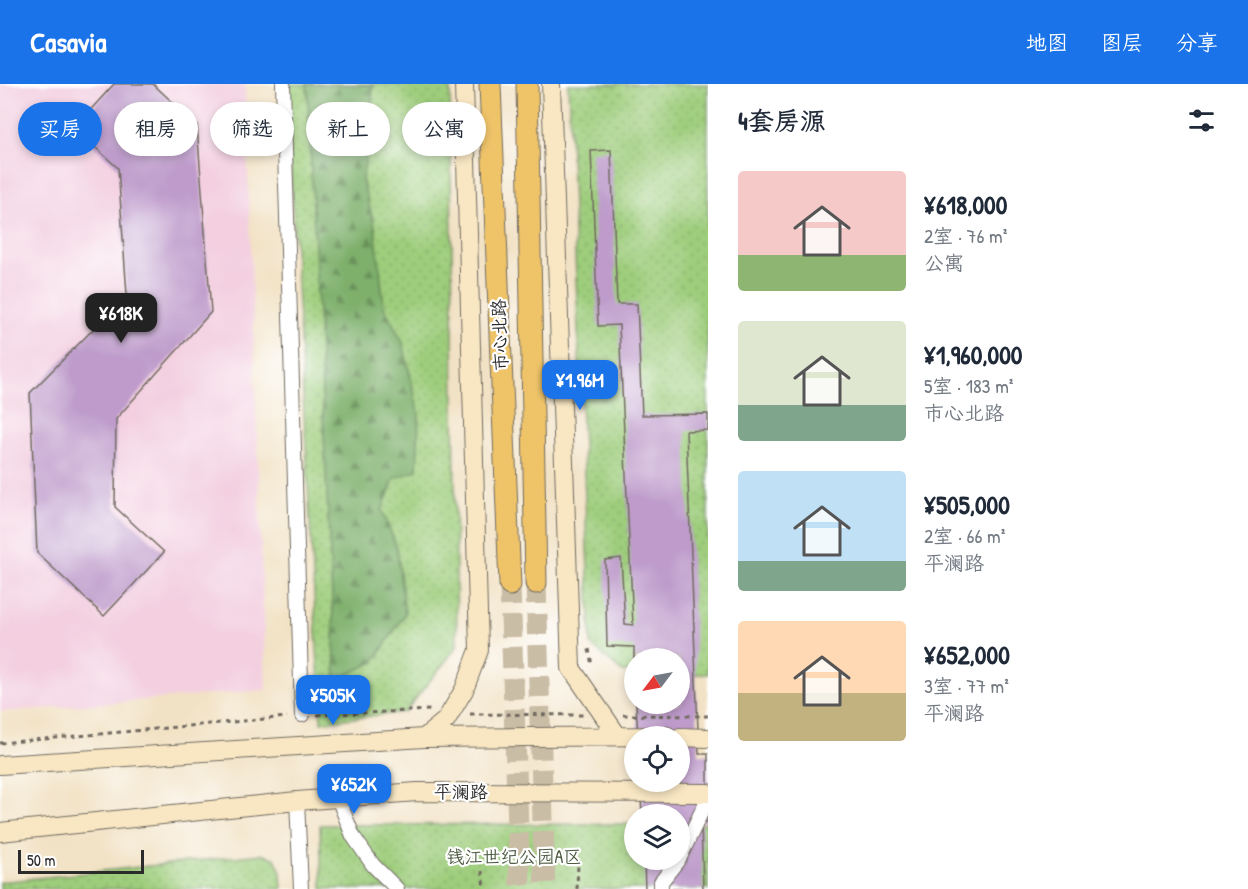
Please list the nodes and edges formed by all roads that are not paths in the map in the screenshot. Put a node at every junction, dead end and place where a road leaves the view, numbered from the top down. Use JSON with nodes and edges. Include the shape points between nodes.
{"nodes":[{"id":1,"x":283,"y":84,"type":"edge"},
{"id":2,"x":464,"y":84,"type":"edge"},
{"id":3,"x":490,"y":84,"type":"edge"},
{"id":4,"x":527,"y":84,"type":"edge"},
{"id":5,"x":551,"y":84,"type":"edge"},
{"id":6,"x":537,"y":583,"type":"tunnel mouth"},
{"id":7,"x":510,"y":585,"type":"tunnel mouth"},
{"id":8,"x":302,"y":716,"type":"road end"},
{"id":9,"x":617,"y":735,"type":"junction"},
{"id":10,"x":624,"y":735,"type":"edge"},
{"id":11,"x":690,"y":737,"type":"edge"},
{"id":12,"x":424,"y":738,"type":"junction"},
{"id":13,"x":708,"y":738,"type":"edge"},
{"id":14,"x":0,"y":765,"type":"edge"},
{"id":15,"x":708,"y":793,"type":"edge"},
{"id":16,"x":338,"y":798,"type":"junction"},
{"id":17,"x":708,"y":798,"type":"edge"},
{"id":18,"x":297,"y":801,"type":"junction"},
{"id":19,"x":0,"y":832,"type":"edge"},
{"id":20,"x":690,"y":835,"type":"edge"},
{"id":21,"x":670,"y":870,"type":"edge"},
{"id":22,"x":301,"y":889,"type":"edge"},
{"id":23,"x":397,"y":889,"type":"edge"},
{"id":24,"x":661,"y":889,"type":"edge"}],
"edges":[{"from":1,"to":8,"type":"street"},
{"from":2,"to":12,"type":"main road","via":[[479,650],[464,690],[446,720]]},
{"from":3,"to":7,"type":"main road","name":"市心北路"},
{"from":4,"to":6,"type":"main road","name":"市心北路"},
{"from":5,"to":9,"type":"main road","via":[[571,668]]},
{"from":9,"to":10,"type":"main road"},
{"from":9,"to":12,"type":"main road"},
{"from":11,"to":13,"type":"main road"},
{"from":12,"to":14,"type":"main road"},
{"from":15,"to":16,"type":"main road","name":"平澜路","via":[[417,792]]},
{"from":16,"to":18,"type":"main road","name":"平澜路"},
{"from":16,"to":23,"type":"street","via":[[353,836],[373,865]]},
{"from":17,"to":20,"type":"street"},
{"from":18,"to":19,"type":"main road","name":"平澜路"},
{"from":18,"to":22,"type":"street"},
{"from":21,"to":24,"type":"street"}]}
